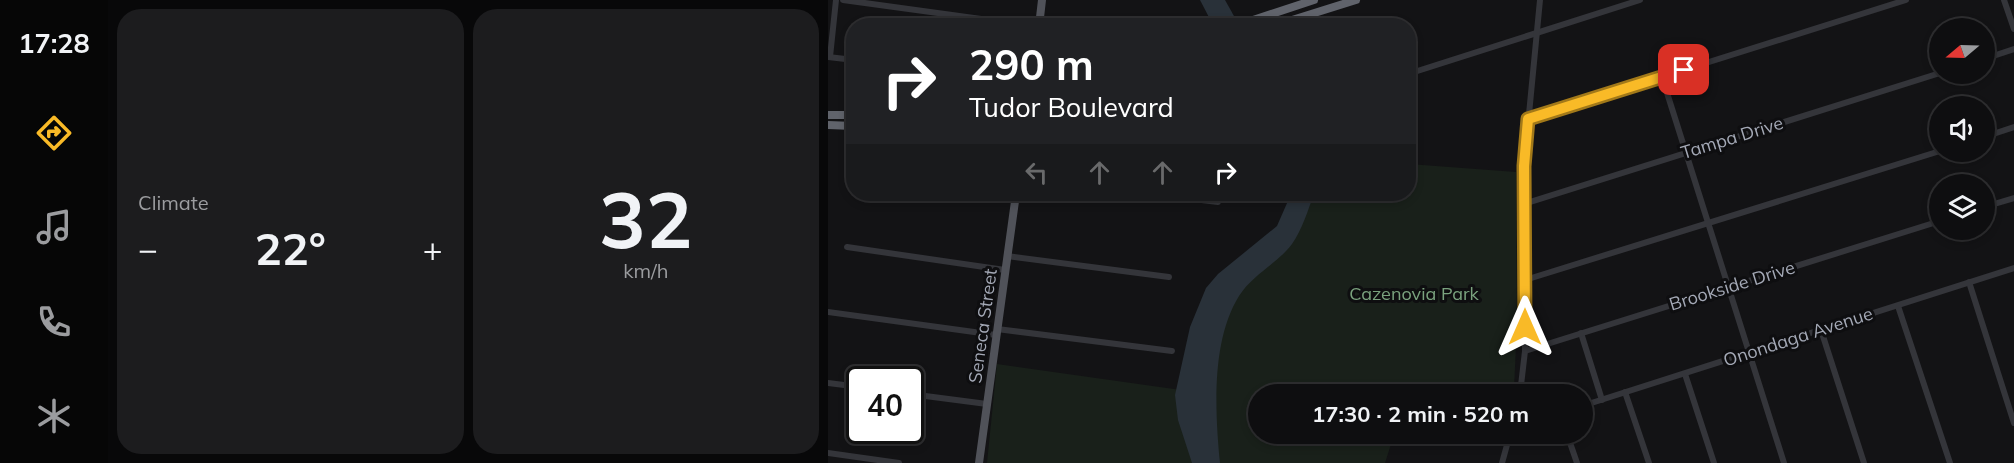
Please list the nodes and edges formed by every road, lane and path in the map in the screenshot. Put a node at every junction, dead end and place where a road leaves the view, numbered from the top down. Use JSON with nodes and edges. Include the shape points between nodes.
{"nodes":[{"id":1,"x":836,"y":0,"type":"edge"},
{"id":2,"x":843,"y":0,"type":"edge"},
{"id":3,"x":1042,"y":0,"type":"edge"},
{"id":4,"x":1314,"y":0,"type":"edge"},
{"id":5,"x":1356,"y":0,"type":"edge"},
{"id":6,"x":1540,"y":0,"type":"edge"},
{"id":7,"x":1640,"y":0,"type":"edge"},
{"id":8,"x":1906,"y":0,"type":"edge"},
{"id":9,"x":2004,"y":0,"type":"edge"},
{"id":10,"x":974,"y":18,"type":"edge"},
{"id":11,"x":1040,"y":18,"type":"edge"},
{"id":12,"x":1257,"y":18,"type":"edge"},
{"id":13,"x":1299,"y":18,"type":"edge"},
{"id":14,"x":2014,"y":29,"type":"edge"},
{"id":15,"x":1536,"y":34,"type":"junction"},
{"id":16,"x":2014,"y":50,"type":"edge"},
{"id":17,"x":1995,"y":56,"type":"edge"},
{"id":18,"x":829,"y":57,"type":"edge"},
{"id":19,"x":846,"y":59,"type":"edge"},
{"id":20,"x":1416,"y":72,"type":"edge"},
{"id":21,"x":1662,"y":76,"type":"junction"},
{"id":22,"x":1929,"y":76,"type":"edge"},
{"id":23,"x":828,"y":115,"type":"edge"},
{"id":24,"x":846,"y":116,"type":"edge"},
{"id":25,"x":1528,"y":119,"type":"junction"},
{"id":26,"x":828,"y":125,"type":"edge"},
{"id":27,"x":846,"y":126,"type":"edge"},
{"id":28,"x":2014,"y":127,"type":"edge"},
{"id":29,"x":1995,"y":133,"type":"edge"},
{"id":30,"x":1686,"y":153,"type":"junction"},
{"id":31,"x":1929,"y":154,"type":"edge"},
{"id":32,"x":2014,"y":198,"type":"edge"},
{"id":33,"x":1015,"y":201,"type":"edge"},
{"id":34,"x":1210,"y":201,"type":"edge"},
{"id":35,"x":1218,"y":202,"type":"dead end"},
{"id":36,"x":1524,"y":204,"type":"junction"},
{"id":37,"x":1995,"y":204,"type":"edge"},
{"id":38,"x":1708,"y":222,"type":"junction"},
{"id":39,"x":1929,"y":224,"type":"edge"},
{"id":40,"x":847,"y":247,"type":"dead end"},
{"id":41,"x":1007,"y":256,"type":"junction"},
{"id":42,"x":2014,"y":268,"type":"edge"},
{"id":43,"x":1005,"y":270,"type":"junction"},
{"id":44,"x":1169,"y":277,"type":"dead end"},
{"id":45,"x":1525,"y":280,"type":"junction"},
{"id":46,"x":1969,"y":282,"type":"junction"},
{"id":47,"x":1727,"y":287,"type":"junction"},
{"id":48,"x":1898,"y":306,"type":"junction"},
{"id":49,"x":828,"y":312,"type":"edge"},
{"id":50,"x":1821,"y":330,"type":"junction"},
{"id":51,"x":997,"y":332,"type":"junction"},
{"id":52,"x":1581,"y":333,"type":"junction"},
{"id":53,"x":1172,"y":351,"type":"dead end"},
{"id":54,"x":1525,"y":351,"type":"junction"},
{"id":55,"x":1749,"y":354,"type":"junction"},
{"id":56,"x":1685,"y":374,"type":"junction"},
{"id":57,"x":828,"y":383,"type":"edge"},
{"id":58,"x":1521,"y":384,"type":"edge"},
{"id":59,"x":846,"y":385,"type":"edge"},
{"id":60,"x":1625,"y":392,"type":"junction"},
{"id":61,"x":924,"y":396,"type":"edge"},
{"id":62,"x":1602,"y":400,"type":"junction"},
{"id":63,"x":1593,"y":403,"type":"edge"},
{"id":64,"x":987,"y":404,"type":"junction"},
{"id":65,"x":2014,"y":423,"type":"edge"},
{"id":66,"x":1507,"y":444,"type":"edge"},
{"id":67,"x":1571,"y":444,"type":"edge"},
{"id":68,"x":828,"y":453,"type":"edge"},
{"id":69,"x":899,"y":463,"type":"edge"},
{"id":70,"x":979,"y":463,"type":"edge"},
{"id":71,"x":1502,"y":463,"type":"edge"},
{"id":72,"x":1577,"y":463,"type":"edge"},
{"id":73,"x":1648,"y":463,"type":"edge"},
{"id":74,"x":1714,"y":463,"type":"edge"},
{"id":75,"x":1784,"y":463,"type":"edge"},
{"id":76,"x":1864,"y":463,"type":"edge"},
{"id":77,"x":1950,"y":463,"type":"edge"}],
"edges":[{"from":1,"to":18,"type":"street"},
{"from":2,"to":10,"type":"street"},
{"from":3,"to":11,"type":"main road"},
{"from":4,"to":12,"type":"highway"},
{"from":5,"to":13,"type":"highway"},
{"from":6,"to":15,"type":"street"},
{"from":7,"to":15,"type":"street"},
{"from":8,"to":21,"type":"street"},
{"from":9,"to":14,"type":"street"},
{"from":15,"to":20,"type":"street"},
{"from":15,"to":25,"type":"street"},
{"from":16,"to":17,"type":"street"},
{"from":18,"to":19,"type":"street"},
{"from":21,"to":25,"type":"street"},
{"from":21,"to":30,"type":"street"},
{"from":22,"to":30,"type":"street","name":"Tampa Drive"},
{"from":23,"to":24,"type":"highway"},
{"from":25,"to":36,"type":"street"},
{"from":26,"to":27,"type":"highway"},
{"from":28,"to":29,"type":"street"},
{"from":30,"to":36,"type":"street","name":"Tampa Drive"},
{"from":30,"to":38,"type":"street"},
{"from":31,"to":38,"type":"street"},
{"from":32,"to":37,"type":"street"},
{"from":33,"to":41,"type":"main road","name":"Seneca Street"},
{"from":34,"to":35,"type":"street"},
{"from":36,"to":45,"type":"street"},
{"from":38,"to":45,"type":"street"},
{"from":38,"to":47,"type":"street"},
{"from":39,"to":47,"type":"street","name":"Brookside Drive"},
{"from":40,"to":43,"type":"street"},
{"from":41,"to":43,"type":"main road","name":"Seneca Street"},
{"from":41,"to":44,"type":"street"},
{"from":42,"to":46,"type":"street","name":"Onondaga Avenue"},
{"from":43,"to":51,"type":"main road","name":"Seneca Street"},
{"from":45,"to":54,"type":"street"},
{"from":46,"to":48,"type":"street","name":"Onondaga Avenue"},
{"from":46,"to":65,"type":"street"},
{"from":47,"to":52,"type":"street","name":"Brookside Drive"},
{"from":47,"to":55,"type":"street"},
{"from":48,"to":50,"type":"street","name":"Onondaga Avenue"},
{"from":48,"to":77,"type":"street"},
{"from":49,"to":51,"type":"street"},
{"from":50,"to":55,"type":"street","name":"Onondaga Avenue"},
{"from":50,"to":76,"type":"street"},
{"from":51,"to":53,"type":"street"},
{"from":51,"to":64,"type":"main road","name":"Seneca Street"},
{"from":52,"to":54,"type":"street","name":"Brookside Drive"},
{"from":52,"to":62,"type":"street"},
{"from":54,"to":58,"type":"street"},
{"from":55,"to":56,"type":"street","name":"Onondaga Avenue"},
{"from":55,"to":75,"type":"street"},
{"from":56,"to":60,"type":"street","name":"Onondaga Avenue"},
{"from":56,"to":74,"type":"street"},
{"from":57,"to":59,"type":"street"},
{"from":60,"to":62,"type":"street","name":"Onondaga Avenue"},
{"from":60,"to":73,"type":"street"},
{"from":61,"to":64,"type":"street"},
{"from":62,"to":63,"type":"street","name":"Onondaga Avenue"},
{"from":64,"to":70,"type":"main road","name":"Seneca Street"},
{"from":66,"to":71,"type":"street"},
{"from":67,"to":72,"type":"street"},
{"from":68,"to":69,"type":"street"}]}
